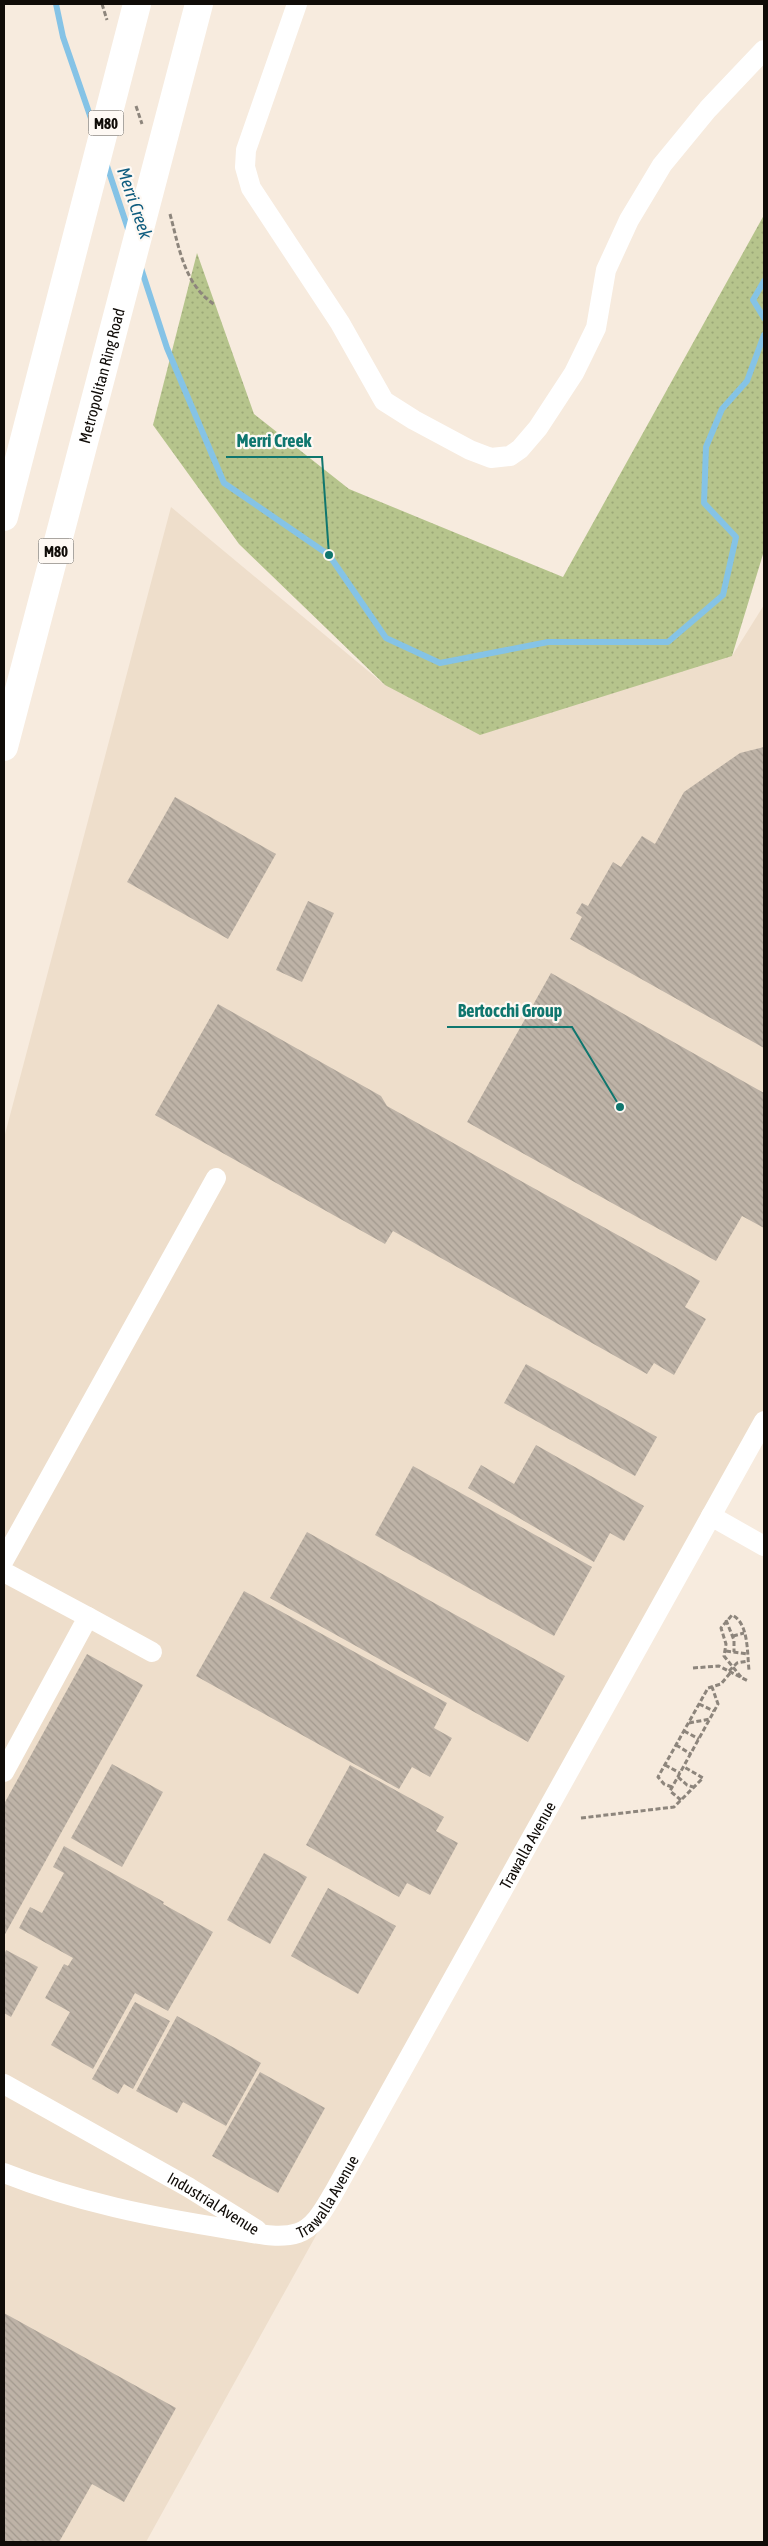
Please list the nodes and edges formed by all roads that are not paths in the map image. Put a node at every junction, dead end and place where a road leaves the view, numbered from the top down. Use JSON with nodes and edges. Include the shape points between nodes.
{"nodes":[{"id":1,"x":200,"y":4,"type":"edge"},
{"id":2,"x":296,"y":4,"type":"edge"},
{"id":3,"x":136,"y":5,"type":"edge"},
{"id":4,"x":764,"y":50,"type":"edge"},
{"id":5,"x":4,"y":517,"type":"edge"},
{"id":6,"x":4,"y":747,"type":"edge"},
{"id":7,"x":216,"y":1178,"type":"dead end"},
{"id":8,"x":764,"y":1421,"type":"edge"},
{"id":9,"x":711,"y":1516,"type":"junction"},
{"id":10,"x":764,"y":1546,"type":"edge"},
{"id":11,"x":4,"y":1560,"type":"edge"},
{"id":12,"x":4,"y":1572,"type":"edge"},
{"id":13,"x":88,"y":1617,"type":"junction"},
{"id":14,"x":152,"y":1652,"type":"dead end"},
{"id":15,"x":4,"y":1772,"type":"edge"},
{"id":16,"x":4,"y":2084,"type":"edge"},
{"id":17,"x":4,"y":2172,"type":"edge"},
{"id":18,"x":266,"y":2235,"type":"junction"}],
"edges":[{"from":1,"to":6,"type":"highway","name":"Metropolitan Ring Road","number":"M80"},
{"from":2,"to":4,"type":"street","via":[[246,150],[245,167],[252,188],[340,323],[384,401],[438,433],[491,458],[510,456],[538,428],[574,373],[596,328],[606,270],[629,220],[662,165],[708,109]]},
{"from":3,"to":5,"type":"highway","number":"M80"},
{"from":7,"to":11,"type":"street"},
{"from":8,"to":9,"type":"street","name":"Trawalla Avenue"},
{"from":9,"to":10,"type":"street"},
{"from":9,"to":18,"type":"street","name":"Trawalla Avenue","via":[[319,2217],[299,2232]]},
{"from":12,"to":13,"type":"street"},
{"from":13,"to":14,"type":"street"},
{"from":13,"to":15,"type":"street"},
{"from":16,"to":18,"type":"street","name":"Industrial Avenue"},
{"from":17,"to":18,"type":"street","name":"Industrial Avenue","via":[[69,2196],[154,2218]]}]}
